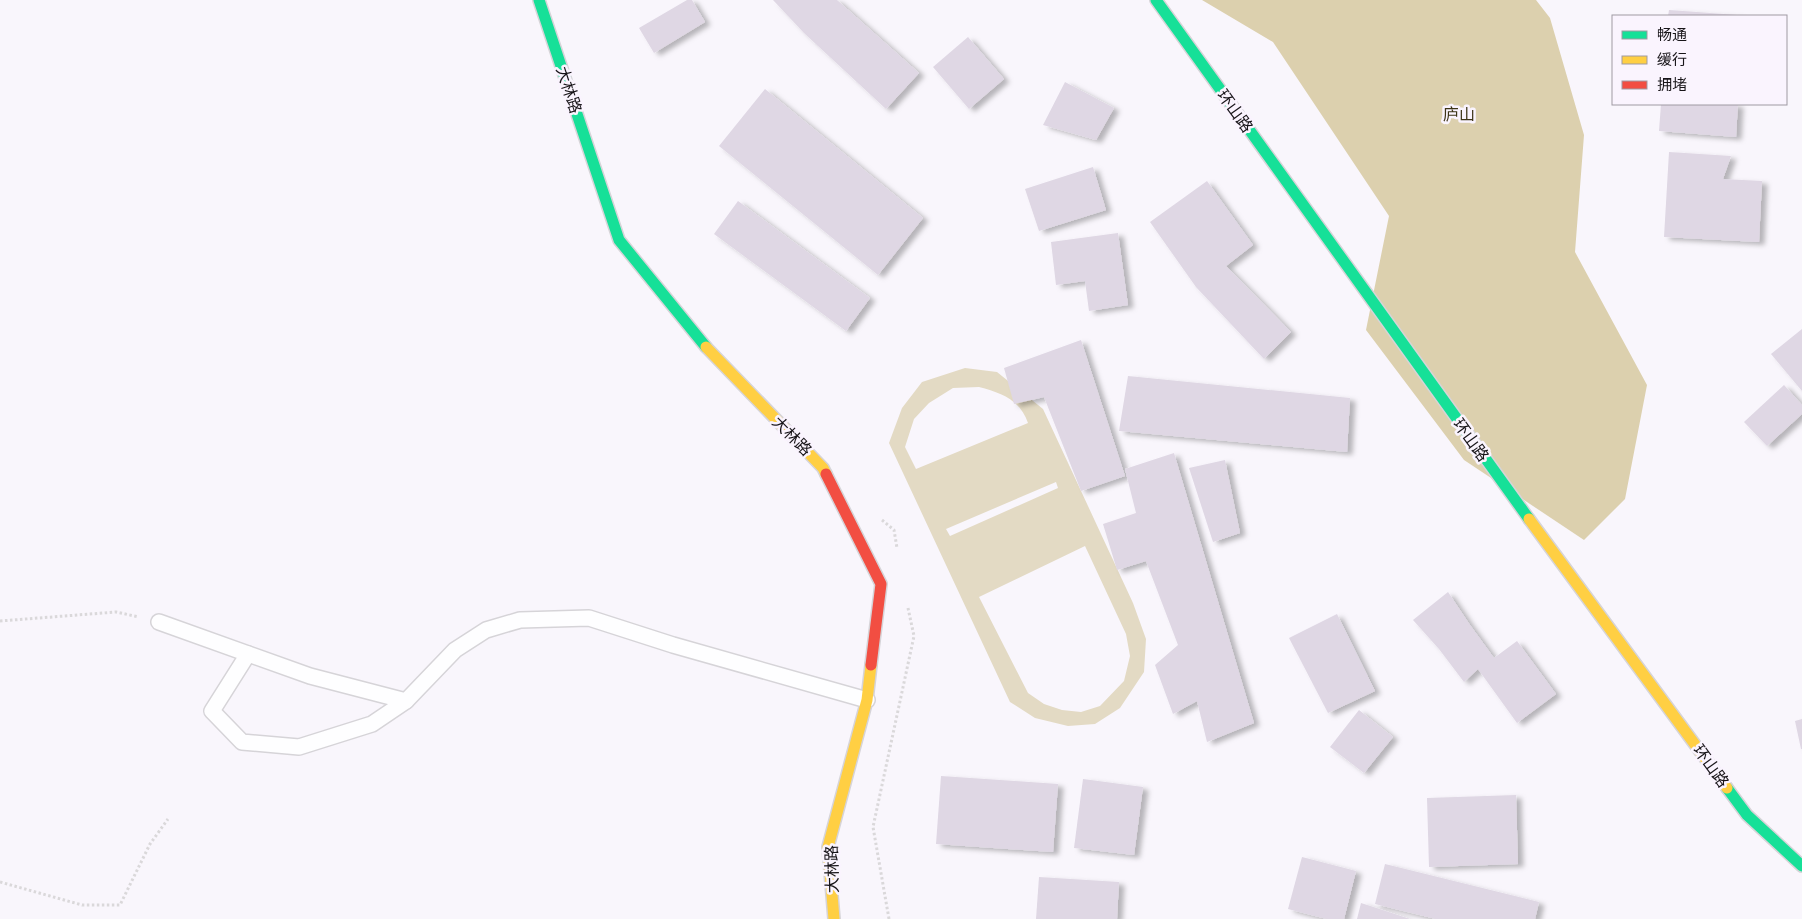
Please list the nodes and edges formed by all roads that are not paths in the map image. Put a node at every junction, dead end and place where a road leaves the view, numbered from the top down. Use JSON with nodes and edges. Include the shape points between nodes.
{"nodes":[{"id":1,"x":540,"y":0,"type":"edge"},
{"id":2,"x":1156,"y":0,"type":"edge"},
{"id":3,"x":159,"y":622,"type":"road end"},
{"id":4,"x":248,"y":654,"type":"junction"},
{"id":5,"x":867,"y":700,"type":"junction"},
{"id":6,"x":406,"y":701,"type":"junction"},
{"id":7,"x":1802,"y":866,"type":"edge"},
{"id":8,"x":834,"y":919,"type":"edge"}],
"edges":[{"from":1,"to":5,"type":"street","name":"大林路","via":[[619,240],[714,356],[824,468],[881,584]]},
{"from":2,"to":7,"type":"street","name":"环山路","via":[[1487,462],[1747,815]]},
{"from":3,"to":4,"type":"lane"},
{"from":4,"to":6,"type":"lane","via":[[310,676]]},
{"from":4,"to":6,"type":"lane","via":[[212,711],[242,742],[299,746],[372,724]]},
{"from":5,"to":6,"type":"lane","via":[[590,618],[520,620],[486,630],[455,650]]},
{"from":5,"to":8,"type":"street","name":"大林路","via":[[828,847]]}]}
